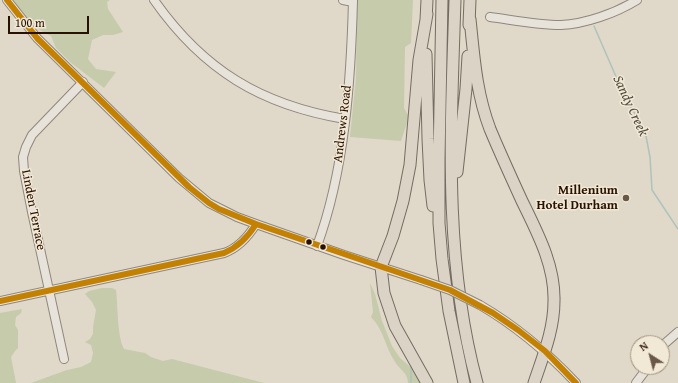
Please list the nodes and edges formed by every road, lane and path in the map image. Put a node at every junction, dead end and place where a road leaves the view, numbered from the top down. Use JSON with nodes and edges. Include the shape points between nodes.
{"nodes":[{"id":1,"x":7,"y":0,"type":"edge"},
{"id":2,"x":154,"y":0,"type":"edge"},
{"id":3,"x":343,"y":0,"type":"edge"},
{"id":4,"x":427,"y":0,"type":"edge"},
{"id":5,"x":442,"y":0,"type":"edge"},
{"id":6,"x":455,"y":0,"type":"edge"},
{"id":7,"x":470,"y":0,"type":"edge"},
{"id":8,"x":637,"y":0,"type":"edge"},
{"id":9,"x":353,"y":1,"type":"edge"},
{"id":10,"x":427,"y":14,"type":"junction"},
{"id":11,"x":490,"y":17,"type":"dead end"},
{"id":12,"x":470,"y":19,"type":"junction"},
{"id":13,"x":83,"y":82,"type":"junction"},
{"id":14,"x":345,"y":119,"type":"junction"},
{"id":15,"x":452,"y":214,"type":"junction"},
{"id":16,"x":256,"y":224,"type":"junction"},
{"id":17,"x":440,"y":234,"type":"junction"},
{"id":18,"x":317,"y":246,"type":"junction"},
{"id":19,"x":381,"y":267,"type":"junction"},
{"id":20,"x":50,"y":291,"type":"junction"},
{"id":21,"x":0,"y":301,"type":"edge"},
{"id":22,"x":678,"y":332,"type":"edge"},
{"id":23,"x":670,"y":339,"type":"edge"},
{"id":24,"x":545,"y":351,"type":"junction"},
{"id":25,"x":64,"y":359,"type":"dead end"},
{"id":26,"x":427,"y":383,"type":"edge"},
{"id":27,"x":464,"y":383,"type":"edge"},
{"id":28,"x":477,"y":383,"type":"edge"},
{"id":29,"x":534,"y":383,"type":"edge"},
{"id":30,"x":576,"y":383,"type":"edge"}],
"edges":[{"from":1,"to":13,"type":"street","via":[[30,30]]},
{"from":2,"to":14,"type":"street","via":[[186,40],[217,68],[244,85],[290,106]]},
{"from":3,"to":9,"type":"street"},
{"from":4,"to":10,"type":"highway"},
{"from":5,"to":17,"type":"highway","via":[[438,166]]},
{"from":6,"to":15,"type":"highway"},
{"from":7,"to":12,"type":"highway"},
{"from":8,"to":11,"type":"street","via":[[611,13],[570,24],[537,24]]},
{"from":9,"to":14,"type":"street","name":"Andrews Road"},
{"from":10,"to":17,"type":"highway","via":[[426,89],[431,197]]},
{"from":10,"to":19,"type":"highway","via":[[419,60],[410,165],[403,201]]},
{"from":12,"to":15,"type":"highway","via":[[457,193]]},
{"from":12,"to":24,"type":"highway","via":[[475,71],[485,113],[499,152],[550,264],[554,300],[550,336]]},
{"from":13,"to":16,"type":"street","via":[[198,195],[219,209]]},
{"from":13,"to":20,"type":"street","name":"Linden Terrace","via":[[32,135],[24,152],[24,170]]},
{"from":14,"to":18,"type":"street","name":"Andrews Road","via":[[328,214]]},
{"from":15,"to":28,"type":"highway","via":[[458,281]]},
{"from":16,"to":18,"type":"street"},
{"from":16,"to":20,"type":"street","via":[[240,244],[224,253]]},
{"from":17,"to":27,"type":"highway","via":[[449,310]]},
{"from":18,"to":19,"type":"street"},
{"from":19,"to":24,"type":"street","bridge":true,"via":[[450,290],[480,305],[506,320]]},
{"from":19,"to":26,"type":"highway","via":[[384,293],[395,326]]},
{"from":20,"to":21,"type":"street"},
{"from":20,"to":25,"type":"street","name":"Linden Terrace"},
{"from":22,"to":23,"type":"street"},
{"from":24,"to":29,"type":"highway"},
{"from":24,"to":30,"type":"street"}]}
